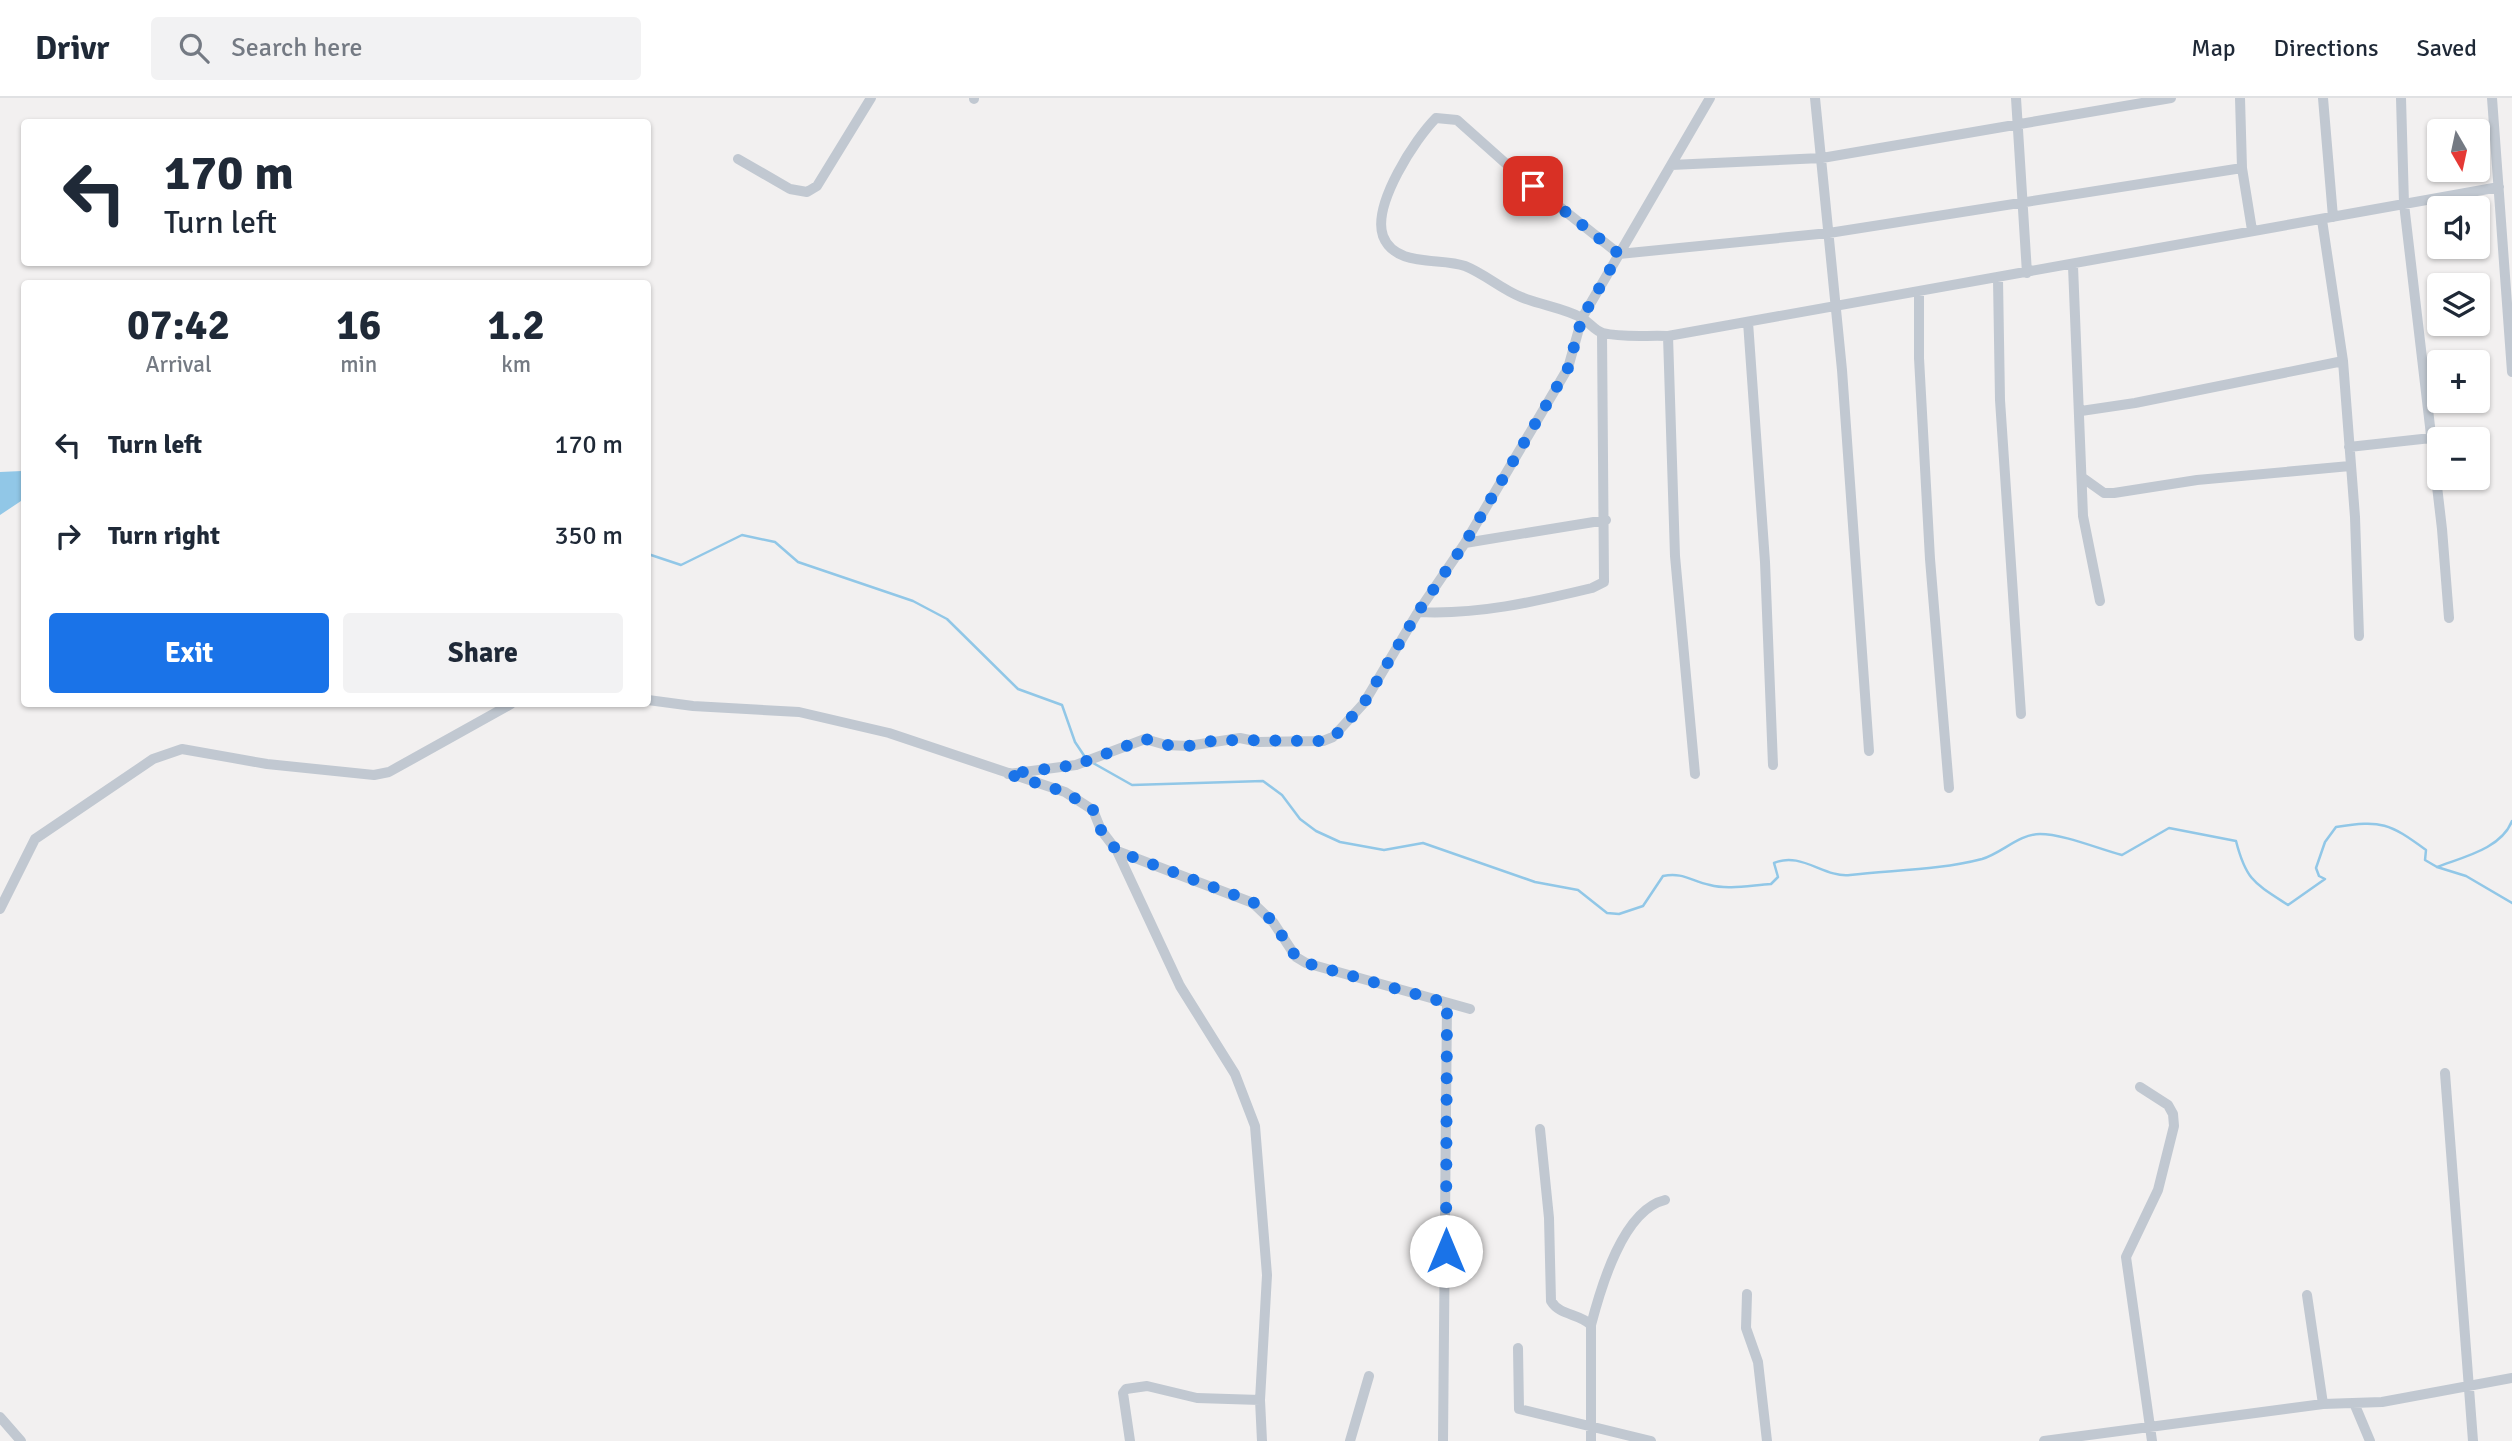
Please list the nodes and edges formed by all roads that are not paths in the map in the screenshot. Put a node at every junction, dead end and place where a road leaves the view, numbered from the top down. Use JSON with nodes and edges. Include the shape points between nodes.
{"nodes":[{"id":1,"x":871,"y":98,"type":"edge"},
{"id":2,"x":1710,"y":98,"type":"edge"},
{"id":3,"x":1815,"y":98,"type":"edge"},
{"id":4,"x":2016,"y":98,"type":"edge"},
{"id":5,"x":2171,"y":98,"type":"edge"},
{"id":6,"x":2240,"y":98,"type":"edge"},
{"id":7,"x":2323,"y":98,"type":"edge"},
{"id":8,"x":2401,"y":98,"type":"edge"},
{"id":9,"x":2492,"y":98,"type":"edge"},
{"id":10,"x":2017,"y":124,"type":"junction"},
{"id":11,"x":1822,"y":158,"type":"junction"},
{"id":12,"x":738,"y":159,"type":"dead end"},
{"id":13,"x":1671,"y":165,"type":"junction"},
{"id":14,"x":2242,"y":168,"type":"junction"},
{"id":15,"x":2499,"y":187,"type":"junction"},
{"id":16,"x":2022,"y":204,"type":"junction"},
{"id":17,"x":2404,"y":204,"type":"junction"},
{"id":18,"x":2327,"y":218,"type":"junction"},
{"id":19,"x":2252,"y":230,"type":"junction"},
{"id":20,"x":1829,"y":233,"type":"junction"},
{"id":21,"x":1619,"y":254,"type":"junction"},
{"id":22,"x":2508,"y":256,"type":"edge"},
{"id":23,"x":2073,"y":266,"type":"junction"},
{"id":24,"x":2027,"y":273,"type":"junction"},
{"id":25,"x":1998,"y":279,"type":"junction"},
{"id":26,"x":1919,"y":292,"type":"junction"},
{"id":27,"x":1835,"y":307,"type":"junction"},
{"id":28,"x":1582,"y":318,"type":"junction"},
{"id":29,"x":1748,"y":322,"type":"junction"},
{"id":30,"x":1602,"y":333,"type":"junction"},
{"id":31,"x":1668,"y":336,"type":"junction"},
{"id":32,"x":2343,"y":361,"type":"junction"},
{"id":33,"x":2512,"y":372,"type":"edge"},
{"id":34,"x":2081,"y":411,"type":"junction"},
{"id":35,"x":2430,"y":427,"type":"edge"},
{"id":36,"x":2427,"y":439,"type":"edge"},
{"id":37,"x":2349,"y":447,"type":"junction"},
{"id":38,"x":2350,"y":466,"type":"junction"},
{"id":39,"x":2083,"y":478,"type":"junction"},
{"id":40,"x":2436,"y":490,"type":"edge"},
{"id":41,"x":1606,"y":520,"type":"junction"},
{"id":42,"x":1465,"y":543,"type":"junction"},
{"id":43,"x":2100,"y":601,"type":"dead end"},
{"id":44,"x":1418,"y":612,"type":"junction"},
{"id":45,"x":2449,"y":618,"type":"dead end"},
{"id":46,"x":2359,"y":636,"type":"dead end"},
{"id":47,"x":651,"y":700,"type":"edge"},
{"id":48,"x":505,"y":707,"type":"edge"},
{"id":49,"x":2021,"y":714,"type":"dead end"},
{"id":50,"x":1870,"y":751,"type":"dead end"},
{"id":51,"x":1773,"y":765,"type":"dead end"},
{"id":52,"x":1008,"y":774,"type":"junction"},
{"id":53,"x":1695,"y":774,"type":"dead end"},
{"id":54,"x":1949,"y":788,"type":"dead end"},
{"id":55,"x":1117,"y":851,"type":"junction"},
{"id":56,"x":0,"y":909,"type":"edge"},
{"id":57,"x":1447,"y":1003,"type":"junction"},
{"id":58,"x":1470,"y":1009,"type":"dead end"},
{"id":59,"x":2445,"y":1073,"type":"dead end"},
{"id":60,"x":2140,"y":1087,"type":"dead end"},
{"id":61,"x":1540,"y":1129,"type":"dead end"},
{"id":62,"x":1665,"y":1200,"type":"dead end"},
{"id":63,"x":1747,"y":1294,"type":"dead end"},
{"id":64,"x":2307,"y":1295,"type":"dead end"},
{"id":65,"x":1591,"y":1325,"type":"junction"},
{"id":66,"x":1518,"y":1348,"type":"dead end"},
{"id":67,"x":1368,"y":1376,"type":"dead end"},
{"id":68,"x":2512,"y":1378,"type":"edge"},
{"id":69,"x":2469,"y":1385,"type":"junction"},
{"id":70,"x":1260,"y":1400,"type":"junction"},
{"id":71,"x":2354,"y":1403,"type":"junction"},
{"id":72,"x":2323,"y":1404,"type":"junction"},
{"id":73,"x":0,"y":1417,"type":"edge"},
{"id":74,"x":2150,"y":1426,"type":"junction"},
{"id":75,"x":1591,"y":1428,"type":"junction"},
{"id":76,"x":21,"y":1441,"type":"edge"},
{"id":77,"x":1130,"y":1441,"type":"edge"},
{"id":78,"x":1262,"y":1441,"type":"edge"},
{"id":79,"x":1350,"y":1441,"type":"edge"},
{"id":80,"x":1443,"y":1441,"type":"edge"},
{"id":81,"x":1591,"y":1441,"type":"edge"},
{"id":82,"x":1651,"y":1441,"type":"edge"},
{"id":83,"x":1767,"y":1441,"type":"edge"},
{"id":84,"x":2044,"y":1441,"type":"edge"},
{"id":85,"x":2152,"y":1441,"type":"edge"},
{"id":86,"x":2370,"y":1441,"type":"edge"},
{"id":87,"x":2473,"y":1441,"type":"edge"}],
"edges":[{"from":1,"to":12,"type":"street","via":[[817,186],[807,192],[790,189]]},
{"from":2,"to":13,"type":"street"},
{"from":3,"to":11,"type":"street"},
{"from":4,"to":10,"type":"street"},
{"from":5,"to":10,"type":"street"},
{"from":6,"to":14,"type":"street"},
{"from":7,"to":18,"type":"street"},
{"from":8,"to":17,"type":"street"},
{"from":9,"to":15,"type":"street"},
{"from":10,"to":11,"type":"street"},
{"from":10,"to":16,"type":"street"},
{"from":11,"to":13,"type":"street"},
{"from":11,"to":20,"type":"street"},
{"from":13,"to":21,"type":"street"},
{"from":14,"to":16,"type":"street"},
{"from":14,"to":19,"type":"street"},
{"from":15,"to":17,"type":"street"},
{"from":15,"to":22,"type":"street"},
{"from":16,"to":20,"type":"street"},
{"from":16,"to":24,"type":"street"},
{"from":17,"to":18,"type":"street"},
{"from":17,"to":35,"type":"street"},
{"from":18,"to":19,"type":"street"},
{"from":18,"to":32,"type":"street"},
{"from":19,"to":23,"type":"street"},
{"from":20,"to":21,"type":"street"},
{"from":20,"to":27,"type":"street"},
{"from":21,"to":28,"type":"street"},
{"from":21,"to":28,"type":"street","via":[[1457,120],[1436,118],[1420,134],[1392,185],[1381,221],[1384,238],[1401,253],[1465,266],[1519,296]]},
{"from":22,"to":33,"type":"street"},
{"from":23,"to":24,"type":"street"},
{"from":23,"to":34,"type":"street"},
{"from":24,"to":25,"type":"street"},
{"from":25,"to":26,"type":"street"},
{"from":25,"to":49,"type":"street","via":[[2000,400]]},
{"from":26,"to":27,"type":"street"},
{"from":26,"to":54,"type":"street","via":[[1930,559]]},
{"from":27,"to":29,"type":"street"},
{"from":27,"to":50,"type":"street"},
{"from":28,"to":30,"type":"street"},
{"from":28,"to":42,"type":"street","via":[[1568,368]]},
{"from":29,"to":31,"type":"street"},
{"from":29,"to":51,"type":"street"},
{"from":30,"to":31,"type":"street"},
{"from":30,"to":41,"type":"street"},
{"from":31,"to":53,"type":"street","via":[[1675,556]]},
{"from":32,"to":34,"type":"street"},
{"from":32,"to":37,"type":"street"},
{"from":34,"to":39,"type":"street"},
{"from":36,"to":37,"type":"street"},
{"from":37,"to":38,"type":"street"},
{"from":38,"to":39,"type":"street","via":[[2114,493],[2104,493]]},
{"from":38,"to":46,"type":"street"},
{"from":39,"to":43,"type":"street","via":[[2083,516]]},
{"from":40,"to":45,"type":"street"},
{"from":41,"to":42,"type":"street"},
{"from":41,"to":44,"type":"street","via":[[1605,576],[1600,586],[1487,610]]},
{"from":42,"to":44,"type":"street"},
{"from":44,"to":52,"type":"street","via":[[1364,703],[1334,737],[1259,742],[1240,738],[1188,746],[1145,739],[1076,765]]},
{"from":47,"to":52,"type":"street","via":[[799,712],[889,733]]},
{"from":48,"to":56,"type":"street","via":[[388,772],[374,775],[274,765],[182,749],[153,758],[35,839]]},
{"from":52,"to":55,"type":"street","via":[[1065,792],[1093,810]]},
{"from":55,"to":57,"type":"street","via":[[1253,902],[1296,957],[1306,963]]},
{"from":55,"to":70,"type":"street","via":[[1180,986],[1235,1074],[1255,1126],[1267,1275]]},
{"from":57,"to":58,"type":"street"},
{"from":57,"to":80,"type":"street"},
{"from":59,"to":69,"type":"street"},
{"from":60,"to":74,"type":"street","via":[[2174,1114],[2158,1190],[2126,1257]]},
{"from":61,"to":65,"type":"street","via":[[1551,1301],[1555,1309]]},
{"from":62,"to":65,"type":"street","via":[[1645,1208],[1610,1262]]},
{"from":63,"to":83,"type":"street","via":[[1746,1328],[1761,1375]]},
{"from":64,"to":72,"type":"street"},
{"from":65,"to":75,"type":"street"},
{"from":66,"to":75,"type":"street","via":[[1519,1409]]},
{"from":67,"to":79,"type":"street"},
{"from":68,"to":69,"type":"street"},
{"from":69,"to":71,"type":"street"},
{"from":69,"to":87,"type":"street"},
{"from":70,"to":77,"type":"street","via":[[1197,1398],[1147,1387],[1126,1389]]},
{"from":70,"to":78,"type":"street"},
{"from":71,"to":72,"type":"street"},
{"from":71,"to":86,"type":"street"},
{"from":72,"to":74,"type":"street"},
{"from":73,"to":76,"type":"street"},
{"from":74,"to":84,"type":"street"},
{"from":74,"to":85,"type":"street"},
{"from":75,"to":81,"type":"street"},
{"from":75,"to":82,"type":"street"}]}
